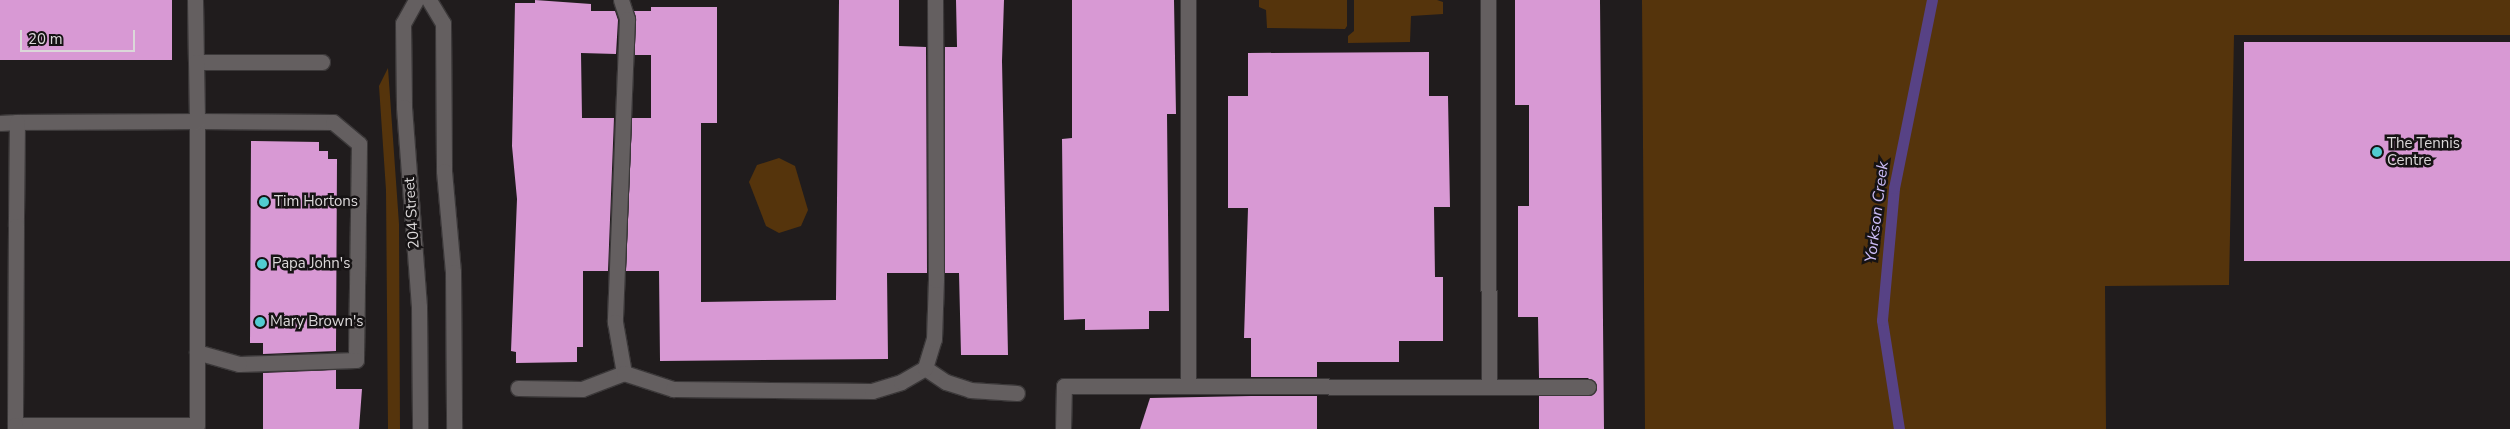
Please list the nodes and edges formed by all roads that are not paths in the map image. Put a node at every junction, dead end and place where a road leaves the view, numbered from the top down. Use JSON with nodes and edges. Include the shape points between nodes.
{"nodes":[{"id":1,"x":195,"y":0,"type":"edge"},
{"id":2,"x":416,"y":0,"type":"edge"},
{"id":3,"x":430,"y":0,"type":"edge"},
{"id":4,"x":621,"y":0,"type":"edge"},
{"id":5,"x":935,"y":0,"type":"edge"},
{"id":6,"x":1188,"y":0,"type":"edge"},
{"id":7,"x":1488,"y":0,"type":"edge"},
{"id":8,"x":196,"y":62,"type":"junction"},
{"id":9,"x":322,"y":62,"type":"dead end"},
{"id":10,"x":197,"y":121,"type":"junction"},
{"id":11,"x":18,"y":122,"type":"junction"},
{"id":12,"x":0,"y":123,"type":"edge"},
{"id":13,"x":198,"y":352,"type":"junction"},
{"id":14,"x":925,"y":368,"type":"junction"},
{"id":15,"x":624,"y":373,"type":"junction"},
{"id":16,"x":1188,"y":386,"type":"junction"},
{"id":17,"x":1489,"y":387,"type":"junction"},
{"id":18,"x":1588,"y":387,"type":"dead end"},
{"id":19,"x":518,"y":388,"type":"dead end"},
{"id":20,"x":1017,"y":392,"type":"dead end"},
{"id":21,"x":15,"y":427,"type":"edge"},
{"id":22,"x":420,"y":429,"type":"edge"},
{"id":23,"x":454,"y":429,"type":"edge"},
{"id":24,"x":1063,"y":429,"type":"edge"}],
"edges":[{"from":1,"to":8,"type":"street"},
{"from":2,"to":22,"type":"street","name":"204 Street","via":[[403,24],[404,107],[420,307]]},
{"from":3,"to":23,"type":"street","via":[[442,23],[444,171],[453,272]]},
{"from":4,"to":15,"type":"street","via":[[627,19],[614,322]]},
{"from":5,"to":14,"type":"street","via":[[936,280],[934,340]]},
{"from":6,"to":16,"type":"street"},
{"from":7,"to":17,"type":"street"},
{"from":8,"to":9,"type":"street"},
{"from":8,"to":10,"type":"street"},
{"from":10,"to":11,"type":"street"},
{"from":10,"to":13,"type":"street"},
{"from":10,"to":13,"type":"street","via":[[333,122],[359,144],[356,360],[239,364]]},
{"from":11,"to":12,"type":"street"},
{"from":11,"to":21,"type":"street"},
{"from":13,"to":21,"type":"street","via":[[198,425]]},
{"from":14,"to":15,"type":"street","via":[[901,382],[872,391],[673,389]]},
{"from":14,"to":20,"type":"street","via":[[946,382],[970,390]]},
{"from":15,"to":19,"type":"street","via":[[582,389]]},
{"from":16,"to":17,"type":"street"},
{"from":16,"to":24,"type":"street","via":[[1064,386]]},
{"from":17,"to":18,"type":"street"}]}
